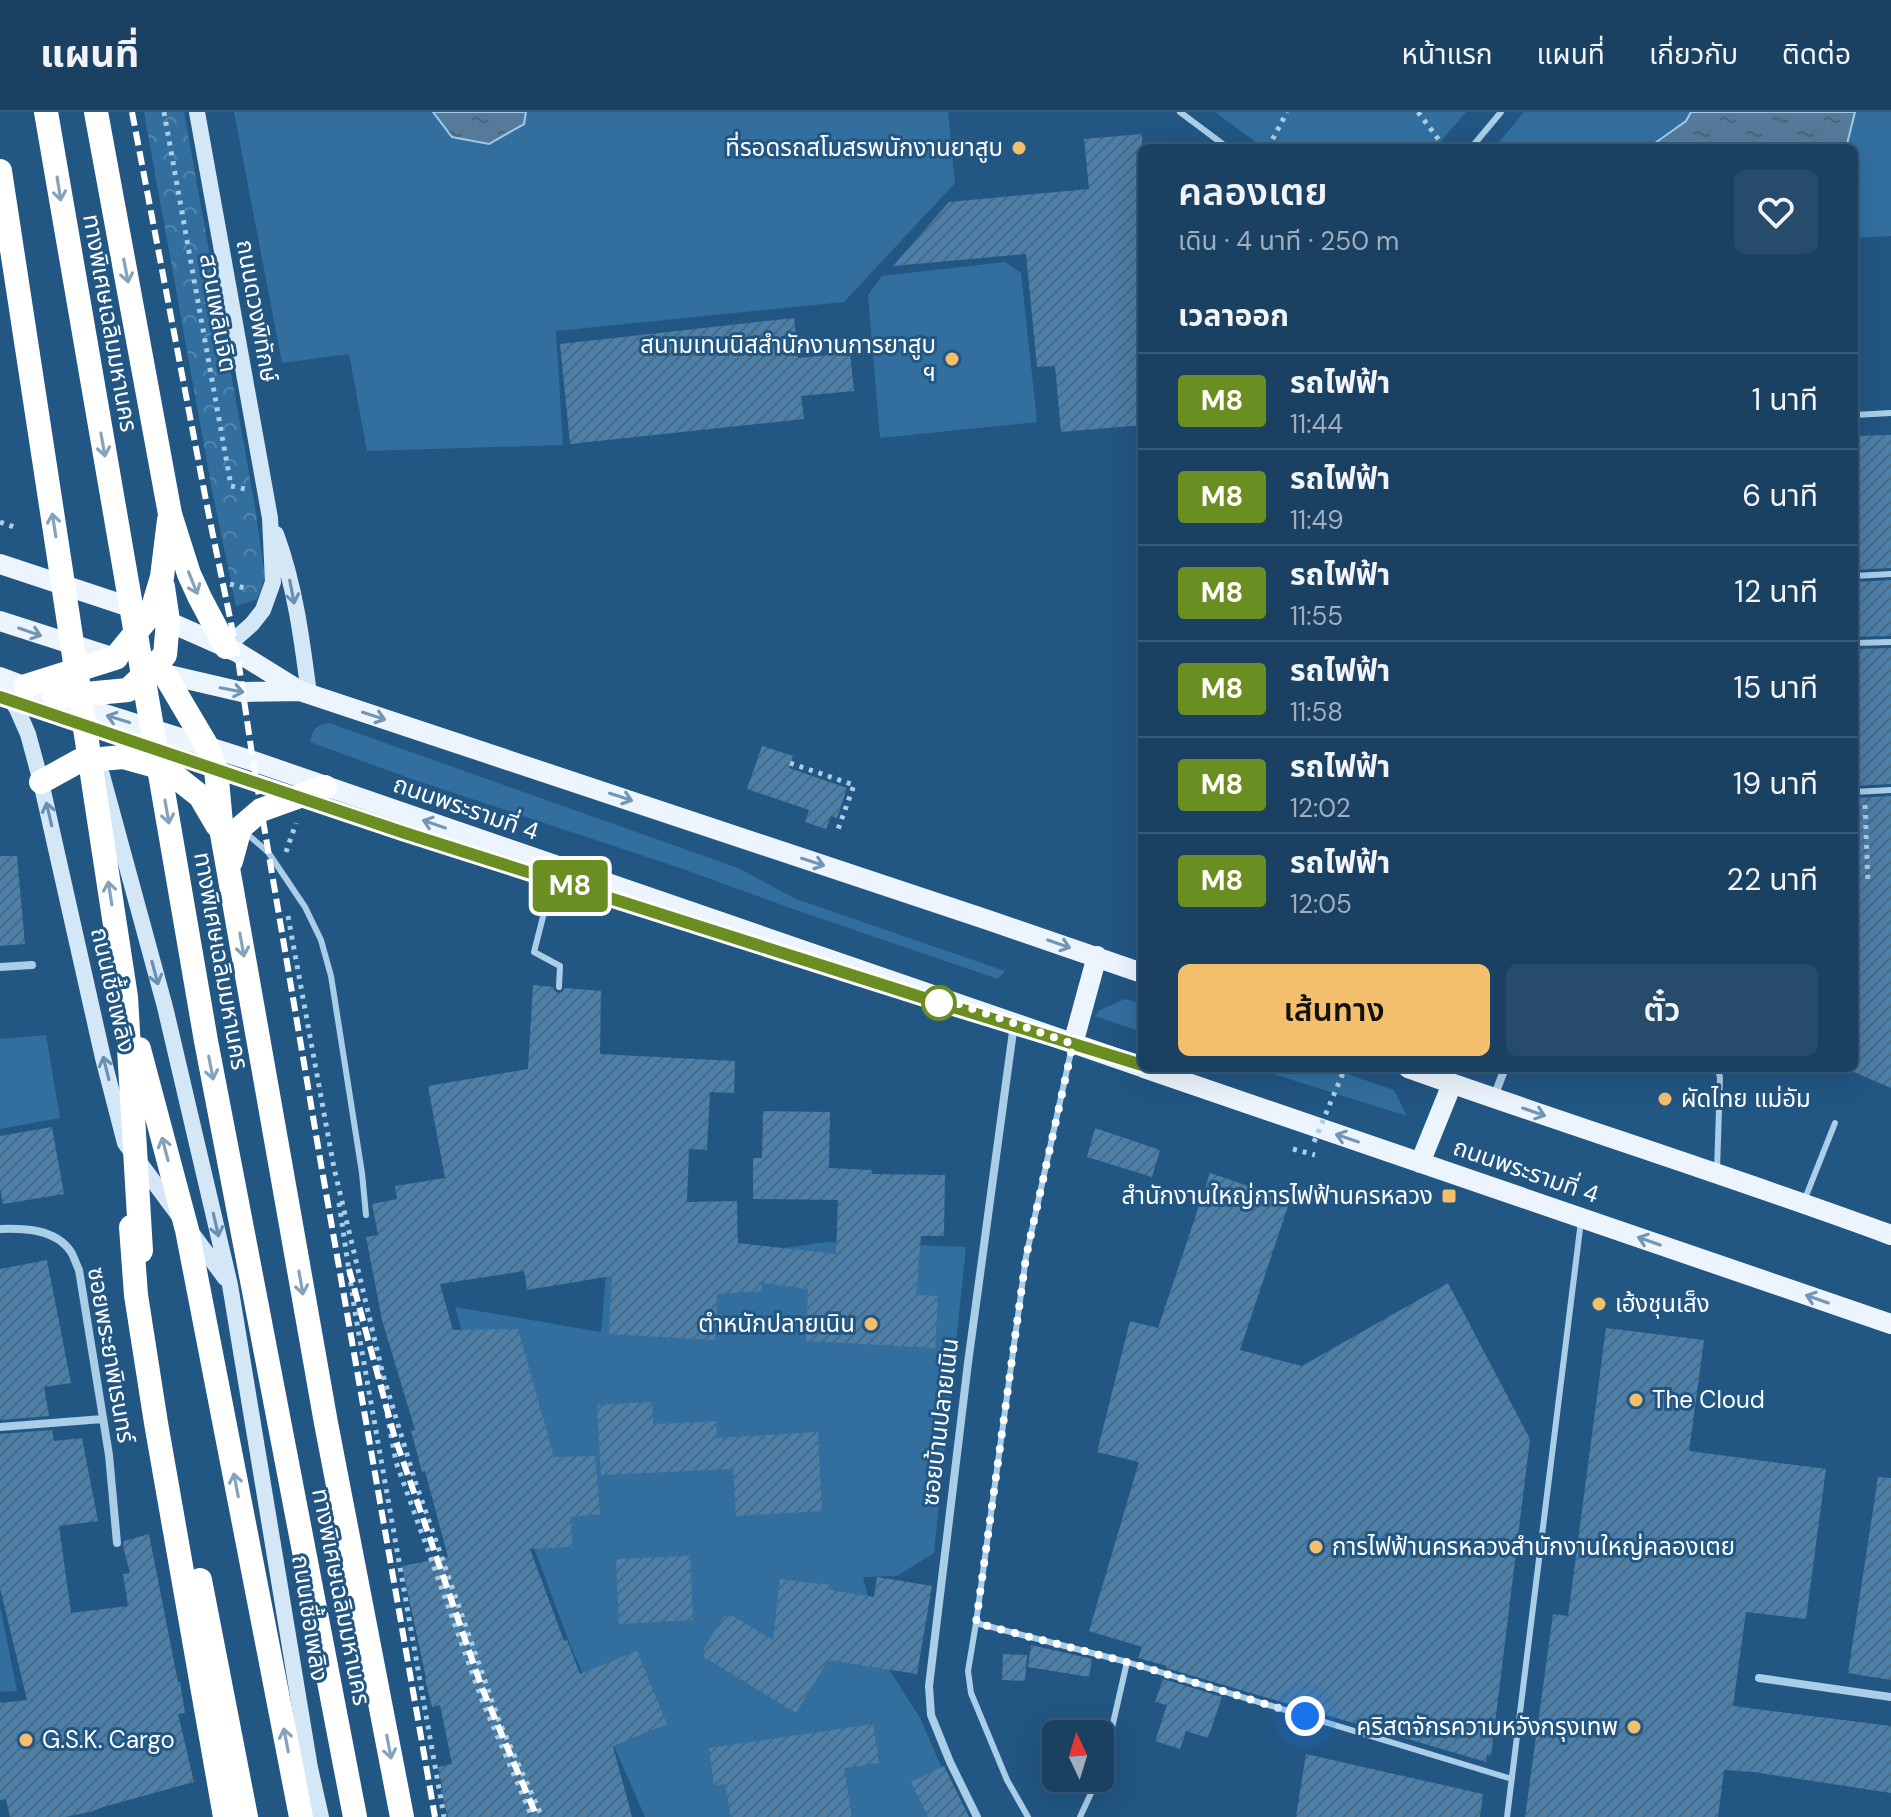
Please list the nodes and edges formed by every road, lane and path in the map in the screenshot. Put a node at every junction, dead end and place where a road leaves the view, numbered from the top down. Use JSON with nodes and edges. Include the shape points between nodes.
{"nodes":[{"id":1,"x":46,"y":112,"type":"edge"},
{"id":2,"x":96,"y":112,"type":"edge"},
{"id":3,"x":164,"y":112,"type":"edge"},
{"id":4,"x":197,"y":112,"type":"edge"},
{"id":5,"x":1180,"y":112,"type":"edge"},
{"id":6,"x":1287,"y":112,"type":"edge"},
{"id":7,"x":1418,"y":112,"type":"edge"},
{"id":8,"x":1501,"y":112,"type":"edge"},
{"id":9,"x":1223,"y":144,"type":"edge"},
{"id":10,"x":1270,"y":144,"type":"edge"},
{"id":11,"x":1442,"y":144,"type":"edge"},
{"id":12,"x":1474,"y":144,"type":"edge"},
{"id":13,"x":0,"y":171,"type":"edge"},
{"id":14,"x":1891,"y":413,"type":"edge"},
{"id":15,"x":1858,"y":415,"type":"edge"},
{"id":16,"x":266,"y":494,"type":"junction"},
{"id":17,"x":170,"y":514,"type":"junction"},
{"id":18,"x":270,"y":518,"type":"junction"},
{"id":19,"x":0,"y":522,"type":"edge"},
{"id":20,"x":14,"y":527,"type":"dead end"},
{"id":21,"x":0,"y":564,"type":"edge"},
{"id":22,"x":1891,"y":574,"type":"edge"},
{"id":23,"x":1858,"y":576,"type":"edge"},
{"id":24,"x":230,"y":584,"type":"dead end"},
{"id":25,"x":253,"y":590,"type":"dead end"},
{"id":26,"x":159,"y":618,"type":"junction"},
{"id":27,"x":0,"y":621,"type":"edge"},
{"id":28,"x":60,"y":642,"type":"junction"},
{"id":29,"x":1891,"y":642,"type":"edge"},
{"id":30,"x":1858,"y":643,"type":"edge"},
{"id":31,"x":226,"y":647,"type":"junction"},
{"id":32,"x":115,"y":658,"type":"junction"},
{"id":33,"x":158,"y":672,"type":"junction"},
{"id":34,"x":0,"y":679,"type":"edge"},
{"id":35,"x":26,"y":686,"type":"joint"},
{"id":36,"x":72,"y":693,"type":"junction"},
{"id":37,"x":304,"y":693,"type":"junction"},
{"id":38,"x":207,"y":746,"type":"junction"},
{"id":39,"x":98,"y":760,"type":"junction"},
{"id":40,"x":790,"y":763,"type":"dead end"},
{"id":41,"x":41,"y":782,"type":"junction"},
{"id":42,"x":325,"y":787,"type":"junction"},
{"id":43,"x":1891,"y":790,"type":"edge"},
{"id":44,"x":1858,"y":792,"type":"edge"},
{"id":45,"x":1865,"y":792,"type":"junction"},
{"id":46,"x":299,"y":812,"type":"dead end"},
{"id":47,"x":231,"y":831,"type":"junction"},
{"id":48,"x":837,"y":832,"type":"dead end"},
{"id":49,"x":559,"y":867,"type":"junction"},
{"id":50,"x":280,"y":869,"type":"junction"},
{"id":51,"x":1868,"y":884,"type":"dead end"},
{"id":52,"x":288,"y":917,"type":"dead end"},
{"id":53,"x":1097,"y":956,"type":"junction"},
{"id":54,"x":32,"y":965,"type":"dead end"},
{"id":55,"x":0,"y":967,"type":"edge"},
{"id":56,"x":1138,"y":971,"type":"edge"},
{"id":57,"x":559,"y":987,"type":"dead end"},
{"id":58,"x":126,"y":997,"type":"junction"},
{"id":59,"x":1014,"y":1023,"type":"junction"},
{"id":60,"x":1073,"y":1044,"type":"junction"},
{"id":61,"x":1138,"y":1066,"type":"edge"},
{"id":62,"x":1155,"y":1072,"type":"edge"},
{"id":63,"x":1343,"y":1072,"type":"edge"},
{"id":64,"x":1419,"y":1072,"type":"edge"},
{"id":65,"x":1503,"y":1072,"type":"edge"},
{"id":66,"x":1719,"y":1072,"type":"edge"},
{"id":67,"x":1452,"y":1084,"type":"junction"},
{"id":68,"x":1493,"y":1099,"type":"junction"},
{"id":69,"x":1835,"y":1123,"type":"dead end"},
{"id":70,"x":1314,"y":1142,"type":"dead end"},
{"id":71,"x":125,"y":1143,"type":"junction"},
{"id":72,"x":1420,"y":1163,"type":"junction"},
{"id":73,"x":334,"y":1168,"type":"junction"},
{"id":74,"x":1716,"y":1173,"type":"junction"},
{"id":75,"x":1804,"y":1203,"type":"junction"},
{"id":76,"x":366,"y":1215,"type":"dead end"},
{"id":77,"x":1581,"y":1217,"type":"junction"},
{"id":78,"x":0,"y":1229,"type":"edge"},
{"id":79,"x":1891,"y":1235,"type":"edge"},
{"id":80,"x":230,"y":1285,"type":"junction"},
{"id":81,"x":365,"y":1300,"type":"junction"},
{"id":82,"x":1891,"y":1324,"type":"edge"},
{"id":83,"x":103,"y":1419,"type":"junction"},
{"id":84,"x":0,"y":1427,"type":"edge"},
{"id":85,"x":117,"y":1543,"type":"dead end"},
{"id":86,"x":976,"y":1623,"type":"junction"},
{"id":87,"x":1127,"y":1662,"type":"junction"},
{"id":88,"x":1759,"y":1678,"type":"dead end"},
{"id":89,"x":1891,"y":1697,"type":"edge"},
{"id":90,"x":1114,"y":1720,"type":"edge"},
{"id":91,"x":1512,"y":1779,"type":"junction"},
{"id":92,"x":1092,"y":1792,"type":"edge"},
{"id":93,"x":225,"y":1817,"type":"edge"},
{"id":94,"x":246,"y":1817,"type":"edge"},
{"id":95,"x":301,"y":1817,"type":"edge"},
{"id":96,"x":321,"y":1817,"type":"edge"},
{"id":97,"x":355,"y":1817,"type":"edge"},
{"id":98,"x":402,"y":1817,"type":"edge"},
{"id":99,"x":444,"y":1817,"type":"edge"},
{"id":100,"x":532,"y":1817,"type":"edge"},
{"id":101,"x":542,"y":1817,"type":"edge"},
{"id":102,"x":977,"y":1817,"type":"edge"},
{"id":103,"x":1028,"y":1817,"type":"edge"},
{"id":104,"x":1080,"y":1817,"type":"edge"},
{"id":105,"x":1507,"y":1817,"type":"edge"}],
"edges":[{"from":1,"to":97,"type":"highway","name":"ทางพิเศษเฉลิมมหานคร","one_way":true,"bridge":true,"via":[[206,1041]]},
{"from":2,"to":17,"type":"highway","one_way":true},
{"from":3,"to":16,"type":"path","name":"สวนเพลินจิต","via":[[231,486]]},
{"from":4,"to":16,"type":"street","name":"ถนนดวงพิทักษ์"},
{"from":5,"to":9,"type":"lane"},
{"from":6,"to":10,"type":"path"},
{"from":7,"to":11,"type":"path"},
{"from":8,"to":12,"type":"lane"},
{"from":58,"to":13,"type":"highway","one_way":true,"bridge":true},
{"from":14,"to":15,"type":"lane"},
{"from":16,"to":18,"type":"street","name":"ถนนดวงพิทักษ์"},
{"from":17,"to":26,"type":"highway"},
{"from":17,"to":31,"type":"highway","one_way":true,"via":[[189,574]]},
{"from":18,"to":31,"type":"street","name":"ถนนดวงพิทักษ์","via":[[273,582],[263,610]]},
{"from":18,"to":37,"type":"street","name":"ถนนดวงพิทักษ์","one_way":true,"via":[[286,560],[303,644]]},
{"from":19,"to":20,"type":"path"},
{"from":21,"to":26,"type":"main road"},
{"from":22,"to":23,"type":"lane"},
{"from":24,"to":25,"type":"path"},
{"from":26,"to":31,"type":"main road"},
{"from":26,"to":32,"type":"highway"},
{"from":26,"to":33,"type":"highway","via":[[165,655]]},
{"from":27,"to":28,"type":"main road","one_way":true},
{"from":28,"to":32,"type":"main road"},
{"from":28,"to":36,"type":"main road"},
{"from":29,"to":30,"type":"lane"},
{"from":31,"to":37,"type":"main road"},
{"from":32,"to":33,"type":"main road"},
{"from":32,"to":36,"type":"highway"},
{"from":33,"to":36,"type":"highway","via":[[128,690]]},
{"from":33,"to":37,"type":"main road","one_way":true,"via":[[242,692]]},
{"from":33,"to":38,"type":"highway"},
{"from":34,"to":35,"type":"main road"},
{"from":34,"to":41,"type":"street","name":"ถนนเชื้อเพลิง","via":[[28,734]]},
{"from":35,"to":36,"type":"highway"},
{"from":38,"to":36,"type":"main road","name":"ถนนพระรามที่ 4","one_way":true},
{"from":36,"to":39,"type":"street","name":"ถนนเชื้อเพลิง"},
{"from":37,"to":53,"type":"main road","one_way":true},
{"from":38,"to":42,"type":"main road","name":"ถนนพระรามที่ 4"},
{"from":38,"to":47,"type":"highway"},
{"from":39,"to":41,"type":"highway","via":[[79,761]]},
{"from":39,"to":47,"type":"highway","via":[[123,757],[166,769]]},
{"from":39,"to":80,"type":"street","name":"ถนนเชื้อเพลิง","one_way":true,"via":[[165,1007]]},
{"from":40,"to":48,"type":"path","via":[[854,785]]},
{"from":71,"to":41,"type":"street","name":"ถนนเชื้อเพลิง","one_way":true},
{"from":42,"to":47,"type":"highway","via":[[261,810]]},
{"from":49,"to":42,"type":"main road","name":"ถนนพระรามที่ 4","one_way":true},
{"from":43,"to":45,"type":"lane"},
{"from":44,"to":45,"type":"lane"},
{"from":45,"to":51,"type":"path"},
{"from":46,"to":50,"type":"path"},
{"from":47,"to":50,"type":"lane","via":[[268,852]]},
{"from":47,"to":98,"type":"highway","one_way":true,"via":[[229,868],[326,1423]]},
{"from":49,"to":57,"type":"lane","via":[[534,952],[560,966]]},
{"from":49,"to":59,"type":"main road","name":"ถนนพระรามที่ 4"},
{"from":50,"to":76,"type":"lane","via":[[321,940],[331,976]]},
{"from":52,"to":73,"type":"path"},
{"from":53,"to":56,"type":"main road"},
{"from":53,"to":60,"type":"main road"},
{"from":54,"to":55,"type":"street"},
{"from":58,"to":94,"type":"highway","bridge":true,"via":[[141,1251]]},
{"from":95,"to":58,"type":"highway","one_way":true,"bridge":true,"via":[[187,1230]]},
{"from":59,"to":60,"type":"main road","name":"ถนนพระรามที่ 4"},
{"from":59,"to":102,"type":"street","name":"ซอยบ้านปลายเนิน","via":[[929,1686],[931,1715]]},
{"from":60,"to":61,"type":"main road","name":"ถนนพระรามที่ 4"},
{"from":60,"to":86,"type":"lane","via":[[1026,1257]]},
{"from":72,"to":62,"type":"main road","name":"ถนนพระรามที่ 4","one_way":true},
{"from":63,"to":70,"type":"path","bridge":true},
{"from":64,"to":67,"type":"main road"},
{"from":65,"to":68,"type":"street"},
{"from":66,"to":74,"type":"lane"},
{"from":67,"to":68,"type":"main road"},
{"from":67,"to":72,"type":"main road"},
{"from":68,"to":74,"type":"main road","one_way":true},
{"from":69,"to":75,"type":"lane"},
{"from":71,"to":80,"type":"street","name":"ถนนเชื้อเพลิง"},
{"from":71,"to":93,"type":"highway","via":[[136,1295]]},
{"from":72,"to":77,"type":"main road","name":"ถนนพระรามที่ 4"},
{"from":73,"to":81,"type":"path"},
{"from":73,"to":99,"type":"path"},
{"from":74,"to":75,"type":"main road"},
{"from":75,"to":79,"type":"main road"},
{"from":82,"to":77,"type":"main road","name":"ถนนพระรามที่ 4","one_way":true},
{"from":77,"to":91,"type":"lane"},
{"from":78,"to":83,"type":"street","name":"ซอยพระยาพิเรนทร์","via":[[54,1235],[70,1250],[79,1270]]},
{"from":80,"to":96,"type":"street","name":"ถนนเชื้อเพลิง"},
{"from":81,"to":100,"type":"path","via":[[396,1462],[482,1700]]},
{"from":81,"to":101,"type":"path","via":[[416,1484],[499,1721]]},
{"from":83,"to":84,"type":"street"},
{"from":83,"to":85,"type":"street","name":"ซอยพระยาพิเรนทร์"},
{"from":86,"to":87,"type":"lane"},
{"from":86,"to":103,"type":"lane","via":[[968,1671],[971,1693]]},
{"from":87,"to":90,"type":"lane"},
{"from":87,"to":91,"type":"lane"},
{"from":88,"to":89,"type":"street"},
{"from":91,"to":105,"type":"lane"},
{"from":92,"to":104,"type":"lane"}]}
